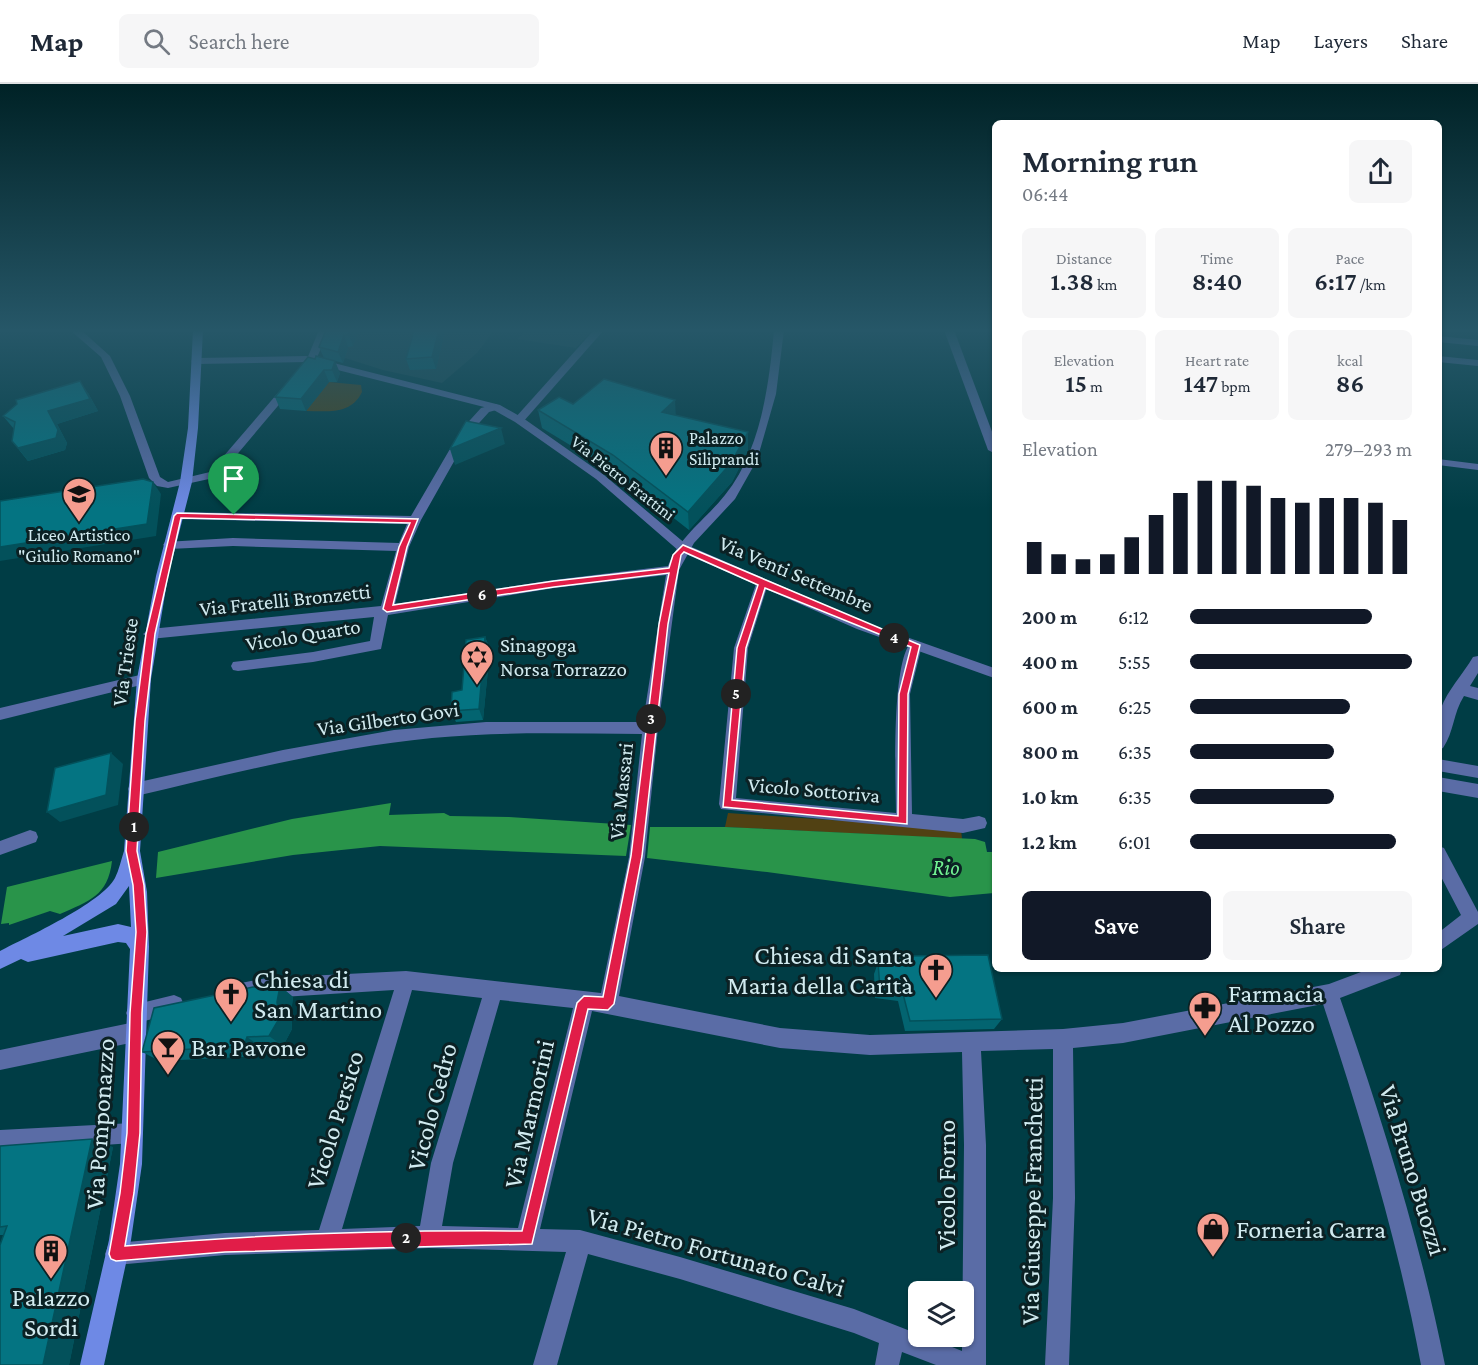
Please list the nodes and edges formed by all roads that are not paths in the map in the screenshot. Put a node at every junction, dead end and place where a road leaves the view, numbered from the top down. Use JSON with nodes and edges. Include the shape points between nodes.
{"nodes":[{"id":1,"x":122,"y":390,"type":"edge"},
{"id":2,"x":195,"y":390,"type":"edge"},
{"id":3,"x":286,"y":390,"type":"edge"},
{"id":4,"x":429,"y":390,"type":"edge"},
{"id":5,"x":546,"y":390,"type":"edge"},
{"id":6,"x":769,"y":390,"type":"edge"},
{"id":7,"x":972,"y":390,"type":"edge"},
{"id":8,"x":496,"y":407,"type":"junction"},
{"id":9,"x":519,"y":420,"type":"junction"},
{"id":10,"x":992,"y":443,"type":"edge"},
{"id":11,"x":1442,"y":462,"type":"edge"},
{"id":12,"x":1478,"y":467,"type":"edge"},
{"id":13,"x":212,"y":476,"type":"junction"},
{"id":14,"x":186,"y":482,"type":"junction"},
{"id":15,"x":181,"y":501,"type":"junction"},
{"id":16,"x":177,"y":516,"type":"junction"},
{"id":17,"x":415,"y":520,"type":"junction"},
{"id":18,"x":169,"y":545,"type":"junction"},
{"id":19,"x":403,"y":547,"type":"junction"},
{"id":20,"x":683,"y":548,"type":"junction"},
{"id":21,"x":673,"y":570,"type":"junction"},
{"id":22,"x":762,"y":584,"type":"junction"},
{"id":23,"x":385,"y":610,"type":"junction"},
{"id":24,"x":150,"y":634,"type":"junction"},
{"id":25,"x":915,"y":645,"type":"junction"},
{"id":26,"x":1478,"y":661,"type":"edge"},
{"id":27,"x":238,"y":666,"type":"dead end"},
{"id":28,"x":992,"y":672,"type":"edge"},
{"id":29,"x":144,"y":679,"type":"junction"},
{"id":30,"x":1458,"y":689,"type":"junction"},
{"id":31,"x":1478,"y":694,"type":"edge"},
{"id":32,"x":0,"y":714,"type":"edge"},
{"id":33,"x":650,"y":728,"type":"junction"},
{"id":34,"x":1442,"y":735,"type":"edge"},
{"id":35,"x":1442,"y":766,"type":"edge"},
{"id":36,"x":1478,"y":772,"type":"edge"},
{"id":37,"x":1442,"y":785,"type":"edge"},
{"id":38,"x":136,"y":789,"type":"junction"},
{"id":39,"x":1478,"y":791,"type":"edge"},
{"id":40,"x":904,"y":821,"type":"junction"},
{"id":41,"x":979,"y":823,"type":"dead end"},
{"id":42,"x":30,"y":837,"type":"dead end"},
{"id":43,"x":0,"y":848,"type":"edge"},
{"id":44,"x":132,"y":851,"type":"junction"},
{"id":45,"x":1442,"y":861,"type":"edge"},
{"id":46,"x":138,"y":885,"type":"joint"},
{"id":47,"x":1442,"y":941,"type":"edge"},
{"id":48,"x":140,"y":947,"type":"junction"},
{"id":49,"x":0,"y":960,"type":"edge"},
{"id":50,"x":1385,"y":972,"type":"edge"},
{"id":51,"x":406,"y":980,"type":"junction"},
{"id":52,"x":493,"y":992,"type":"junction"},
{"id":53,"x":234,"y":993,"type":"edge"},
{"id":54,"x":1329,"y":993,"type":"junction"},
{"id":55,"x":190,"y":1002,"type":"edge"},
{"id":56,"x":584,"y":1003,"type":"junction"},
{"id":57,"x":608,"y":1004,"type":"junction"},
{"id":58,"x":136,"y":1023,"type":"junction"},
{"id":59,"x":1063,"y":1039,"type":"junction"},
{"id":60,"x":971,"y":1041,"type":"junction"},
{"id":61,"x":0,"y":1060,"type":"edge"},
{"id":62,"x":134,"y":1133,"type":"junction"},
{"id":63,"x":0,"y":1141,"type":"edge"},
{"id":64,"x":429,"y":1238,"type":"junction"},
{"id":65,"x":527,"y":1239,"type":"junction"},
{"id":66,"x":327,"y":1241,"type":"junction"},
{"id":67,"x":580,"y":1241,"type":"junction"},
{"id":68,"x":116,"y":1254,"type":"junction"},
{"id":69,"x":893,"y":1335,"type":"junction"},
{"id":70,"x":92,"y":1365,"type":"edge"},
{"id":71,"x":545,"y":1365,"type":"edge"},
{"id":72,"x":887,"y":1365,"type":"edge"},
{"id":73,"x":968,"y":1365,"type":"edge"},
{"id":74,"x":974,"y":1365,"type":"edge"},
{"id":75,"x":1057,"y":1365,"type":"edge"},
{"id":76,"x":1433,"y":1365,"type":"edge"}],
"edges":[{"from":1,"to":14,"type":"street","via":[[156,485]]},
{"from":2,"to":14,"type":"main road","name":"Via Trieste"},
{"from":3,"to":13,"type":"street"},
{"from":4,"to":8,"type":"street","name":"Via Pietro Frattini"},
{"from":5,"to":9,"type":"street"},
{"from":6,"to":20,"type":"street","name":"Via Massari","via":[[751,466],[731,496]]},
{"from":7,"to":10,"type":"street"},
{"from":8,"to":9,"type":"street","name":"Via Pietro Frattini"},
{"from":8,"to":17,"type":"street","via":[[485,410],[465,432]]},
{"from":9,"to":20,"type":"street","name":"Via Pietro Frattini","via":[[600,477]]},
{"from":11,"to":12,"type":"street"},
{"from":13,"to":14,"type":"street"},
{"from":13,"to":15,"type":"street"},
{"from":14,"to":15,"type":"main road","name":"Via Trieste"},
{"from":15,"to":16,"type":"main road","name":"Via Trieste"},
{"from":16,"to":17,"type":"street"},
{"from":16,"to":18,"type":"main road","name":"Via Trieste"},
{"from":17,"to":19,"type":"street"},
{"from":18,"to":19,"type":"street","via":[[233,542]]},
{"from":18,"to":24,"type":"main road","name":"Via Trieste"},
{"from":19,"to":23,"type":"street"},
{"from":20,"to":21,"type":"street","name":"Via Massari"},
{"from":20,"to":22,"type":"street","name":"Via Venti Settembre"},
{"from":21,"to":23,"type":"street","name":"Via Fratelli Bronzetti"},
{"from":21,"to":33,"type":"street","name":"Via Massari"},
{"from":22,"to":25,"type":"street","name":"Via Venti Settembre"},
{"from":22,"to":40,"type":"street","name":"Vicolo Sottoriva","via":[[741,648],[727,804]]},
{"from":23,"to":24,"type":"street","name":"Via Fratelli Bronzetti"},
{"from":23,"to":27,"type":"street","name":"Vicolo Quarto","via":[[376,645]]},
{"from":24,"to":29,"type":"main road","name":"Via Trieste"},
{"from":25,"to":28,"type":"street","name":"Via Venti Settembre"},
{"from":25,"to":40,"type":"street","via":[[903,694]]},
{"from":26,"to":30,"type":"street"},
{"from":29,"to":32,"type":"street"},
{"from":29,"to":38,"type":"main road","name":"Via Trieste"},
{"from":30,"to":31,"type":"street"},
{"from":30,"to":34,"type":"street"},
{"from":33,"to":38,"type":"street","name":"Via Gilberto Govi","via":[[506,727],[431,732],[301,752]]},
{"from":33,"to":57,"type":"street","name":"Via Massari","via":[[637,856]]},
{"from":35,"to":36,"type":"street"},
{"from":37,"to":39,"type":"street"},
{"from":38,"to":44,"type":"main road","name":"Via Trieste"},
{"from":40,"to":41,"type":"street","name":"Vicolo Sottoriva","via":[[963,826]]},
{"from":42,"to":43,"type":"street"},
{"from":44,"to":46,"type":"main road","name":"Via Trieste"},
{"from":44,"to":49,"type":"main road","name":"Via Trieste","via":[[119,886],[102,904]]},
{"from":45,"to":47,"type":"street","via":[[1472,918]]},
{"from":46,"to":48,"type":"main road","name":"Via Pomponazzo"},
{"from":48,"to":49,"type":"main road","via":[[131,936],[118,933]]},
{"from":48,"to":58,"type":"main road","name":"Via Pomponazzo"},
{"from":50,"to":54,"type":"street"},
{"from":51,"to":52,"type":"street"},
{"from":51,"to":53,"type":"street","via":[[267,987]]},
{"from":51,"to":66,"type":"street","name":"Vicolo Persico"},
{"from":52,"to":56,"type":"street"},
{"from":52,"to":64,"type":"street","name":"Vicolo Cedro","via":[[442,1163]]},
{"from":54,"to":59,"type":"street","via":[[1123,1033]]},
{"from":54,"to":76,"type":"street","name":"Via Bruno Buozzi","via":[[1396,1199],[1420,1291]]},
{"from":55,"to":58,"type":"street"},
{"from":56,"to":57,"type":"street"},
{"from":56,"to":65,"type":"street","name":"Via Marmorini"},
{"from":57,"to":60,"type":"street","via":[[780,1038],[870,1045]]},
{"from":58,"to":61,"type":"street"},
{"from":58,"to":62,"type":"main road","name":"Via Pomponazzo"},
{"from":59,"to":60,"type":"street"},
{"from":59,"to":75,"type":"street","name":"Via Giuseppe Franchetti","via":[[1064,1198]]},
{"from":60,"to":74,"type":"street","name":"Vicolo Forno","via":[[975,1145]]},
{"from":62,"to":63,"type":"street"},
{"from":62,"to":68,"type":"main road","name":"Via Pomponazzo"},
{"from":64,"to":65,"type":"street","name":"Via Pietro Fortunato Calvi"},
{"from":64,"to":66,"type":"street","name":"Via Pietro Fortunato Calvi"},
{"from":65,"to":67,"type":"street","name":"Via Pietro Fortunato Calvi"},
{"from":66,"to":68,"type":"street","name":"Via Pietro Fortunato Calvi","via":[[225,1244]]},
{"from":67,"to":69,"type":"street","name":"Via Pietro Fortunato Calvi"},
{"from":67,"to":71,"type":"street"},
{"from":68,"to":70,"type":"main road","name":"Via Pomponazzo"},
{"from":69,"to":72,"type":"street"},
{"from":69,"to":73,"type":"street","name":"Via Pietro Fortunato Calvi"}]}
